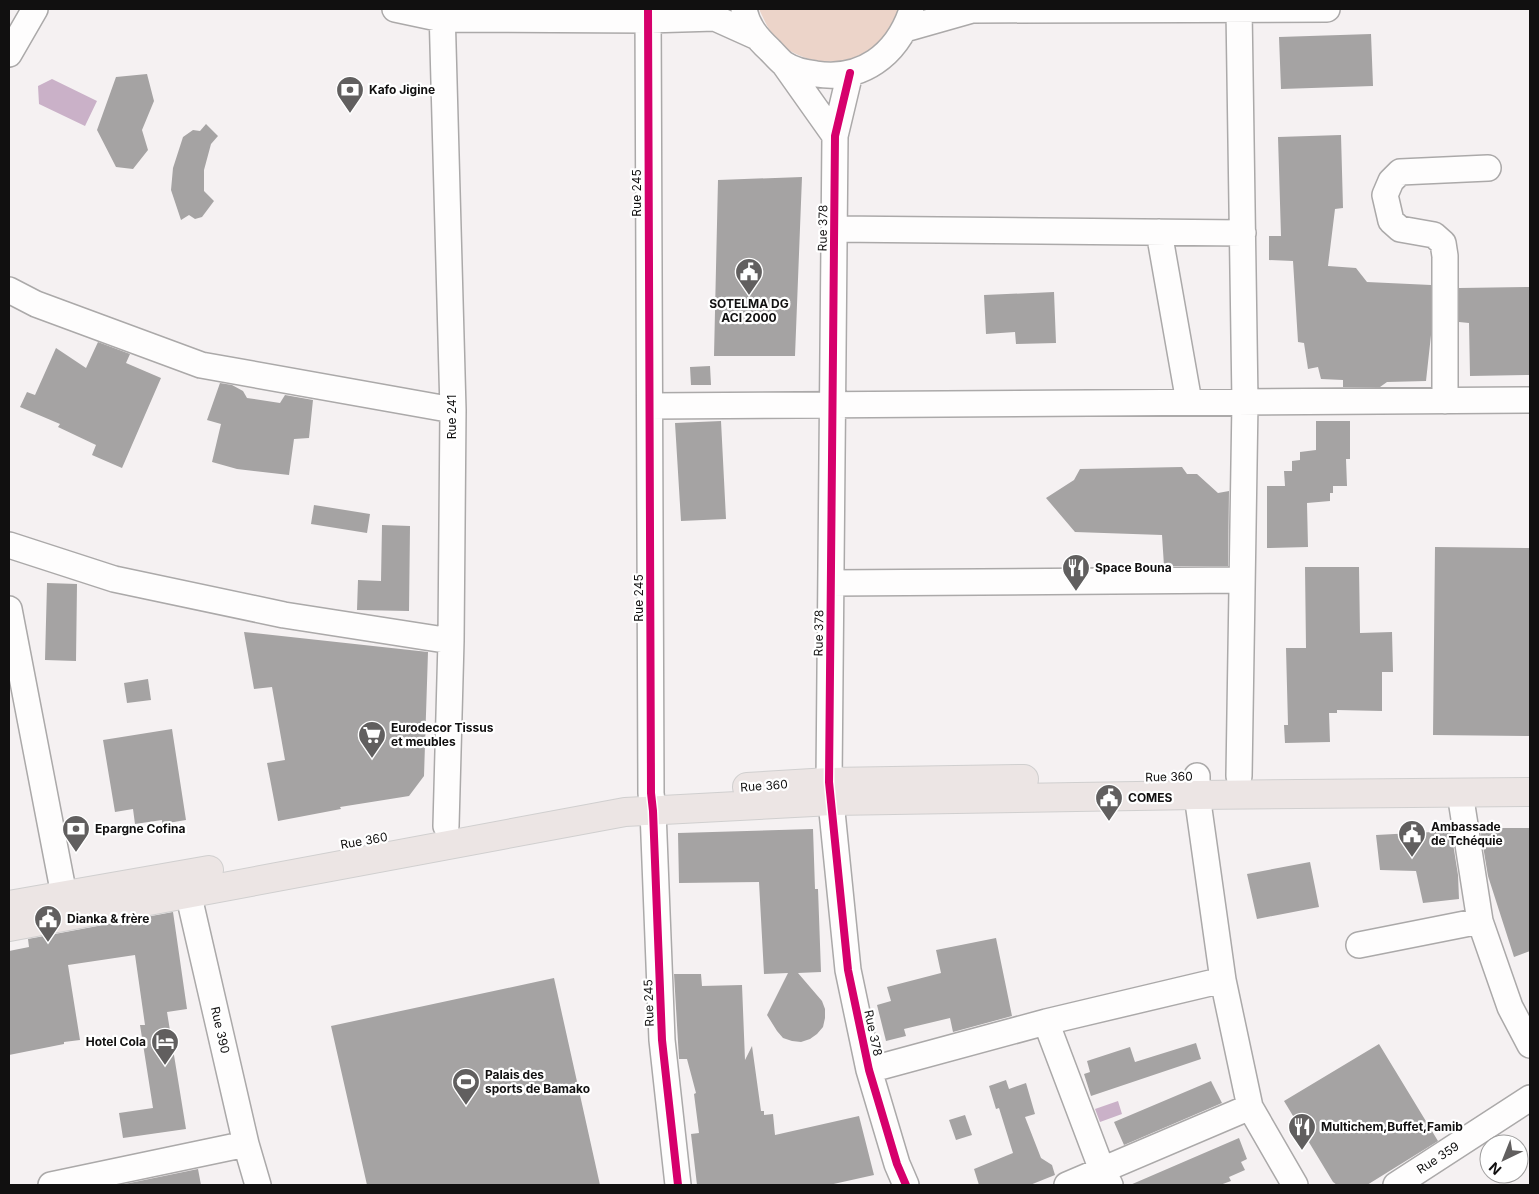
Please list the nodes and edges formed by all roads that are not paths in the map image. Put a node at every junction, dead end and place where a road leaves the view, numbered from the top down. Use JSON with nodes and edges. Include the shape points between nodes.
{"nodes":[{"id":1,"x":35,"y":9,"type":"edge"},
{"id":2,"x":394,"y":9,"type":"edge"},
{"id":3,"x":744,"y":9,"type":"edge"},
{"id":4,"x":1239,"y":9,"type":"edge"},
{"id":5,"x":1327,"y":9,"type":"edge"},
{"id":6,"x":442,"y":14,"type":"edge"},
{"id":7,"x":648,"y":14,"type":"edge"},
{"id":8,"x":909,"y":19,"type":"edge"},
{"id":9,"x":755,"y":36,"type":"junction"},
{"id":10,"x":9,"y":54,"type":"edge"},
{"id":11,"x":784,"y":64,"type":"junction"},
{"id":12,"x":850,"y":73,"type":"junction"},
{"id":13,"x":835,"y":136,"type":"junction"},
{"id":14,"x":1488,"y":168,"type":"dead end"},
{"id":15,"x":834,"y":229,"type":"junction"},
{"id":16,"x":1159,"y":232,"type":"junction"},
{"id":17,"x":1243,"y":233,"type":"junction"},
{"id":18,"x":9,"y":290,"type":"edge"},
{"id":19,"x":1530,"y":400,"type":"edge"},
{"id":20,"x":1446,"y":401,"type":"junction"},
{"id":21,"x":1189,"y":402,"type":"junction"},
{"id":22,"x":1245,"y":402,"type":"junction"},
{"id":23,"x":832,"y":405,"type":"junction"},
{"id":24,"x":650,"y":406,"type":"junction"},
{"id":25,"x":453,"y":410,"type":"junction"},
{"id":26,"x":9,"y":545,"type":"edge"},
{"id":27,"x":1242,"y":580,"type":"junction"},
{"id":28,"x":831,"y":583,"type":"junction"},
{"id":29,"x":9,"y":609,"type":"edge"},
{"id":30,"x":451,"y":641,"type":"junction"},
{"id":31,"x":1530,"y":774,"type":"edge"},
{"id":32,"x":1239,"y":776,"type":"junction"},
{"id":33,"x":1197,"y":786,"type":"junction"},
{"id":34,"x":831,"y":792,"type":"junction"},
{"id":35,"x":1530,"y":792,"type":"edge"},
{"id":36,"x":1460,"y":793,"type":"junction"},
{"id":37,"x":652,"y":802,"type":"junction"},
{"id":38,"x":446,"y":826,"type":"junction"},
{"id":39,"x":187,"y":884,"type":"junction"},
{"id":40,"x":64,"y":895,"type":"junction"},
{"id":41,"x":9,"y":905,"type":"edge"},
{"id":42,"x":1480,"y":921,"type":"junction"},
{"id":43,"x":9,"y":927,"type":"edge"},
{"id":44,"x":1359,"y":945,"type":"dead end"},
{"id":45,"x":1222,"y":980,"type":"junction"},
{"id":46,"x":1046,"y":1022,"type":"junction"},
{"id":47,"x":1530,"y":1045,"type":"edge"},
{"id":48,"x":869,"y":1070,"type":"junction"},
{"id":49,"x":1530,"y":1098,"type":"edge"},
{"id":50,"x":1250,"y":1107,"type":"junction"},
{"id":51,"x":246,"y":1144,"type":"junction"},
{"id":52,"x":1106,"y":1178,"type":"edge"},
{"id":53,"x":55,"y":1185,"type":"edge"},
{"id":54,"x":258,"y":1185,"type":"edge"},
{"id":55,"x":678,"y":1185,"type":"edge"},
{"id":56,"x":906,"y":1185,"type":"edge"},
{"id":57,"x":1067,"y":1185,"type":"edge"},
{"id":58,"x":1295,"y":1185,"type":"edge"},
{"id":59,"x":1396,"y":1185,"type":"edge"}],
"edges":[{"from":1,"to":10,"type":"street"},
{"from":2,"to":6,"type":"street"},
{"from":3,"to":9,"type":"street"},
{"from":4,"to":5,"type":"street"},
{"from":4,"to":8,"type":"street","via":[[972,10]]},
{"from":4,"to":17,"type":"street"},
{"from":6,"to":7,"type":"street"},
{"from":6,"to":25,"type":"street","name":"Rue 241"},
{"from":7,"to":9,"type":"street","via":[[715,18]]},
{"from":7,"to":24,"type":"street","name":"Rue 245"},
{"from":8,"to":12,"type":"street","via":[[891,49],[872,64]]},
{"from":9,"to":11,"type":"street"},
{"from":11,"to":12,"type":"street","via":[[805,73],[827,76]]},
{"from":11,"to":13,"type":"street"},
{"from":12,"to":13,"type":"street","name":"Rue 378"},
{"from":13,"to":15,"type":"street","name":"Rue 378"},
{"from":14,"to":20,"type":"street","via":[[1400,172],[1391,180],[1385,195],[1391,221],[1400,229],[1434,235],[1443,243]]},
{"from":15,"to":16,"type":"street"},
{"from":15,"to":23,"type":"street","name":"Rue 378"},
{"from":16,"to":17,"type":"street"},
{"from":16,"to":21,"type":"street"},
{"from":17,"to":22,"type":"street"},
{"from":18,"to":25,"type":"street","via":[[36,304],[202,365]]},
{"from":19,"to":20,"type":"street"},
{"from":20,"to":22,"type":"street"},
{"from":21,"to":22,"type":"street"},
{"from":21,"to":23,"type":"street"},
{"from":22,"to":27,"type":"street"},
{"from":23,"to":24,"type":"street"},
{"from":23,"to":28,"type":"street","name":"Rue 378"},
{"from":24,"to":37,"type":"street","name":"Rue 245"},
{"from":25,"to":30,"type":"street","name":"Rue 241"},
{"from":26,"to":30,"type":"street","via":[[114,579],[284,615]]},
{"from":27,"to":28,"type":"street"},
{"from":27,"to":32,"type":"street"},
{"from":28,"to":34,"type":"street","name":"Rue 378"},
{"from":29,"to":40,"type":"street"},
{"from":30,"to":38,"type":"street","name":"Rue 241"},
{"from":31,"to":32,"type":"main road","name":"Rue 360"},
{"from":32,"to":33,"type":"main road","name":"Rue 360"},
{"from":33,"to":34,"type":"main road","name":"Rue 360"},
{"from":33,"to":36,"type":"main road"},
{"from":33,"to":45,"type":"street"},
{"from":34,"to":37,"type":"main road","name":"Rue 360"},
{"from":34,"to":48,"type":"street","name":"Rue 378","via":[[848,970]]},
{"from":35,"to":36,"type":"main road"},
{"from":36,"to":42,"type":"street"},
{"from":37,"to":38,"type":"main road","name":"Rue 360","via":[[620,794]]},
{"from":37,"to":39,"type":"main road","via":[[626,812]]},
{"from":37,"to":55,"type":"street","name":"Rue 245","via":[[662,1040]]},
{"from":38,"to":39,"type":"main road","name":"Rue 360"},
{"from":39,"to":40,"type":"main road","name":"Rue 360"},
{"from":39,"to":43,"type":"main road"},
{"from":39,"to":51,"type":"street","name":"Rue 390"},
{"from":40,"to":41,"type":"main road","name":"Rue 360"},
{"from":42,"to":44,"type":"street"},
{"from":42,"to":47,"type":"street","via":[[1510,1007]]},
{"from":45,"to":46,"type":"street"},
{"from":45,"to":50,"type":"street"},
{"from":46,"to":48,"type":"street"},
{"from":46,"to":52,"type":"street"},
{"from":48,"to":56,"type":"street","name":"Rue 378"},
{"from":49,"to":59,"type":"street","name":"Rue 359"},
{"from":50,"to":52,"type":"street"},
{"from":50,"to":58,"type":"street"},
{"from":51,"to":53,"type":"street"},
{"from":51,"to":54,"type":"street","name":"Rue 390"},
{"from":52,"to":57,"type":"street"}]}
